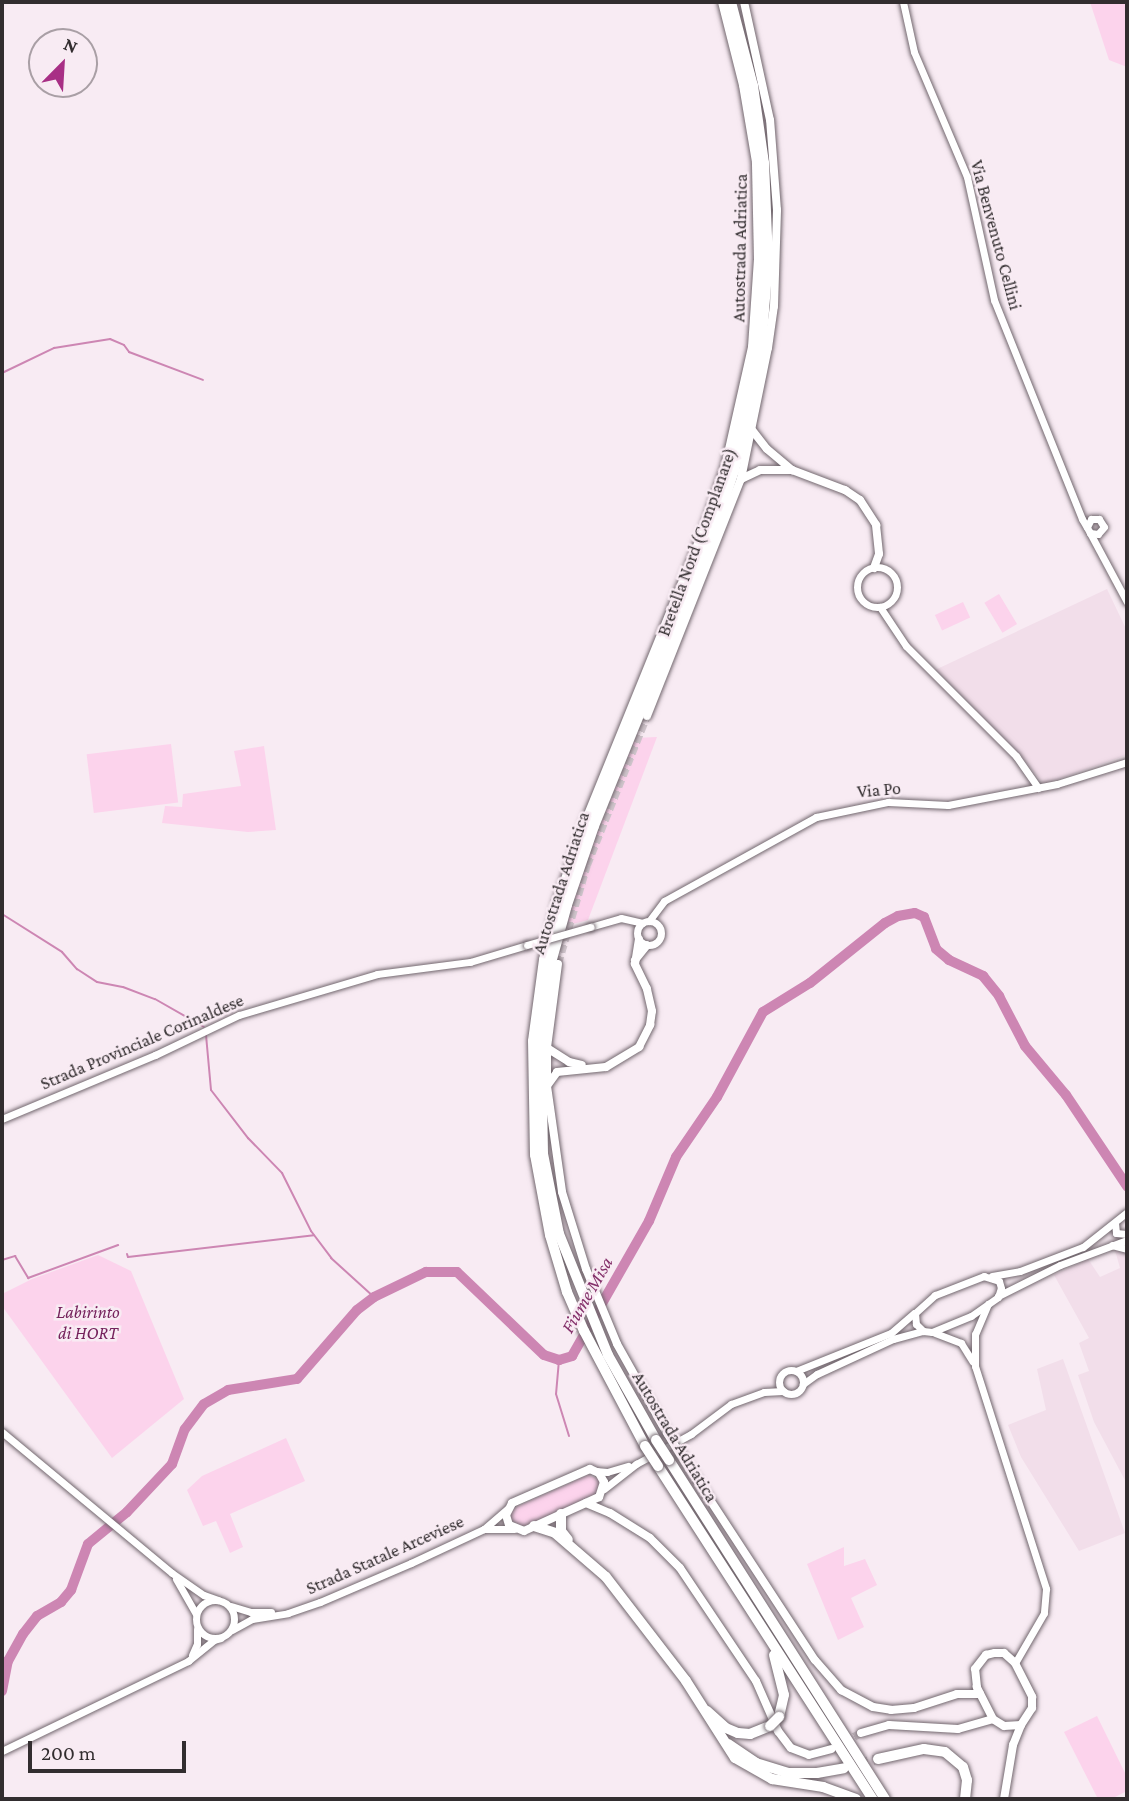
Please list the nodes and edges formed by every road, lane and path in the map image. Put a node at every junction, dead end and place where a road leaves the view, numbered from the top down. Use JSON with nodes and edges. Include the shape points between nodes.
{"nodes":[{"id":1,"x":723,"y":2,"type":"edge"},
{"id":2,"x":731,"y":2,"type":"edge"},
{"id":3,"x":744,"y":2,"type":"edge"},
{"id":4,"x":903,"y":2,"type":"edge"},
{"id":5,"x":752,"y":430,"type":"junction"},
{"id":6,"x":767,"y":449,"type":"junction"},
{"id":7,"x":748,"y":452,"type":"junction"},
{"id":8,"x":760,"y":470,"type":"junction"},
{"id":9,"x":792,"y":470,"type":"junction"},
{"id":10,"x":741,"y":479,"type":"junction"},
{"id":11,"x":879,"y":554,"type":"junction"},
{"id":12,"x":874,"y":568,"type":"junction"},
{"id":13,"x":884,"y":569,"type":"junction"},
{"id":14,"x":1127,"y":602,"type":"edge"},
{"id":15,"x":884,"y":605,"type":"junction"},
{"id":16,"x":647,"y":716,"type":"tunnel mouth"},
{"id":17,"x":1127,"y":762,"type":"edge"},
{"id":18,"x":1038,"y":788,"type":"junction"},
{"id":19,"x":656,"y":910,"type":"junction"},
{"id":20,"x":658,"y":925,"type":"junction"},
{"id":21,"x":643,"y":932,"type":"junction"},
{"id":22,"x":558,"y":964,"type":"tunnel mouth"},
{"id":23,"x":547,"y":1048,"type":"junction"},
{"id":24,"x":559,"y":1057,"type":"junction"},
{"id":25,"x":547,"y":1065,"type":"junction"},
{"id":26,"x":591,"y":1068,"type":"junction"},
{"id":27,"x":557,"y":1072,"type":"junction"},
{"id":28,"x":547,"y":1086,"type":"junction"},
{"id":29,"x":2,"y":1119,"type":"edge"},
{"id":30,"x":1127,"y":1212,"type":"edge"},
{"id":31,"x":1116,"y":1221,"type":"junction"},
{"id":32,"x":1127,"y":1234,"type":"edge"},
{"id":33,"x":1127,"y":1240,"type":"edge"},
{"id":34,"x":1108,"y":1245,"type":"junction"},
{"id":35,"x":1127,"y":1249,"type":"edge"},
{"id":36,"x":992,"y":1276,"type":"junction"},
{"id":37,"x":998,"y":1297,"type":"junction"},
{"id":38,"x":988,"y":1304,"type":"junction"},
{"id":39,"x":915,"y":1313,"type":"junction"},
{"id":40,"x":923,"y":1331,"type":"junction"},
{"id":41,"x":932,"y":1332,"type":"junction"},
{"id":42,"x":975,"y":1366,"type":"junction"},
{"id":43,"x":796,"y":1371,"type":"junction"},
{"id":44,"x":779,"y":1380,"type":"junction"},
{"id":45,"x":803,"y":1384,"type":"junction"},
{"id":46,"x":783,"y":1391,"type":"junction"},
{"id":47,"x":764,"y":1392,"type":"junction"},
{"id":48,"x":2,"y":1432,"type":"edge"},
{"id":49,"x":636,"y":1464,"type":"junction"},
{"id":50,"x":596,"y":1471,"type":"junction"},
{"id":51,"x":603,"y":1492,"type":"junction"},
{"id":52,"x":586,"y":1503,"type":"junction"},
{"id":53,"x":507,"y":1508,"type":"junction"},
{"id":54,"x":610,"y":1513,"type":"junction"},
{"id":55,"x":561,"y":1514,"type":"junction"},
{"id":56,"x":534,"y":1526,"type":"junction"},
{"id":57,"x":484,"y":1529,"type":"junction"},
{"id":58,"x":514,"y":1529,"type":"junction"},
{"id":59,"x":576,"y":1548,"type":"junction"},
{"id":60,"x":172,"y":1573,"type":"junction"},
{"id":61,"x":223,"y":1602,"type":"junction"},
{"id":62,"x":300,"y":1609,"type":"junction"},
{"id":63,"x":196,"y":1619,"type":"junction"},
{"id":64,"x":232,"y":1630,"type":"junction"},
{"id":65,"x":221,"y":1638,"type":"junction"},
{"id":66,"x":767,"y":1638,"type":"junction"},
{"id":67,"x":1022,"y":1646,"type":"junction"},
{"id":68,"x":1004,"y":1653,"type":"junction"},
{"id":69,"x":188,"y":1661,"type":"junction"},
{"id":70,"x":1015,"y":1663,"type":"junction"},
{"id":71,"x":974,"y":1677,"type":"junction"},
{"id":72,"x":957,"y":1694,"type":"junction"},
{"id":73,"x":980,"y":1695,"type":"junction"},
{"id":74,"x":699,"y":1703,"type":"junction"},
{"id":75,"x":986,"y":1708,"type":"junction"},
{"id":76,"x":993,"y":1719,"type":"junction"},
{"id":77,"x":976,"y":1723,"type":"junction"},
{"id":78,"x":1021,"y":1725,"type":"junction"},
{"id":79,"x":1004,"y":1726,"type":"junction"},
{"id":80,"x":861,"y":1733,"type":"tunnel mouth"},
{"id":81,"x":720,"y":1736,"type":"junction"},
{"id":82,"x":1013,"y":1745,"type":"junction"},
{"id":83,"x":831,"y":1749,"type":"tunnel mouth"},
{"id":84,"x":2,"y":1751,"type":"edge"},
{"id":85,"x":878,"y":1759,"type":"tunnel mouth"},
{"id":86,"x":844,"y":1768,"type":"tunnel mouth"},
{"id":87,"x":867,"y":1772,"type":"junction"},
{"id":88,"x":856,"y":1799,"type":"edge"},
{"id":89,"x":873,"y":1799,"type":"edge"},
{"id":90,"x":885,"y":1799,"type":"edge"},
{"id":91,"x":891,"y":1799,"type":"edge"},
{"id":92,"x":965,"y":1799,"type":"edge"},
{"id":93,"x":1004,"y":1799,"type":"edge"}],
"edges":[{"from":1,"to":66,"type":"highway","name":"Autostrada Adriatica","bridge":true,"via":[[757,162],[757,315],[741,408],[704,532],[558,902],[544,960],[533,1041],[532,1117],[541,1194],[567,1293],[645,1446]]},
{"from":2,"to":87,"type":"highway","name":"Autostrada Adriatica","bridge":true,"via":[[752,86],[764,163],[768,261],[761,349],[730,484],[590,838],[551,963],[541,1043],[541,1119],[549,1194],[559,1234],[608,1355],[668,1460]]},
{"from":3,"to":5,"type":"main road","name":"Bretella Nord (Complanare)","via":[[770,120],[777,210],[774,306]]},
{"from":4,"to":14,"type":"main road","name":"Via Benvenuto Cellini","via":[[914,52],[967,177],[994,300],[1040,421]]},
{"from":5,"to":6,"type":"main road"},
{"from":5,"to":7,"type":"main road","name":"Bretella Nord (Complanare)"},
{"from":6,"to":7,"type":"main road"},
{"from":6,"to":9,"type":"main road"},
{"from":7,"to":8,"type":"main road"},
{"from":7,"to":10,"type":"main road","name":"Bretella Nord (Complanare)"},
{"from":8,"to":9,"type":"main road"},
{"from":8,"to":10,"type":"main road"},
{"from":9,"to":11,"type":"main road","via":[[829,482],[860,500],[876,525]]},
{"from":10,"to":16,"type":"main road","name":"Bretella Nord (Complanare)"},
{"from":11,"to":12,"type":"main road"},
{"from":11,"to":13,"type":"main road"},
{"from":12,"to":13,"type":"main road"},
{"from":12,"to":15,"type":"main road","via":[[860,577],[858,591],[867,604]]},
{"from":13,"to":15,"type":"main road","via":[[897,585],[895,596]]},
{"from":15,"to":18,"type":"main road","via":[[906,646],[1016,756]]},
{"from":17,"to":18,"type":"main road","name":"Via Po"},
{"from":18,"to":19,"type":"main road","name":"Via Po","via":[[940,806],[888,802],[816,817],[672,896]]},
{"from":19,"to":20,"type":"main road"},
{"from":19,"to":21,"type":"main road","name":"Via Po"},
{"from":20,"to":21,"type":"main road"},
{"from":20,"to":21,"type":"main road","via":[[661,938],[656,944]]},
{"from":21,"to":26,"type":"main road","via":[[635,960],[651,1001],[650,1025],[639,1047],[606,1067]]},
{"from":21,"to":29,"type":"main road","name":"Strada Provinciale Corinaldese","bridge":true,"via":[[627,918],[470,961],[377,974],[239,1015]]},
{"from":22,"to":23,"type":"main road"},
{"from":23,"to":24,"type":"main road"},
{"from":23,"to":25,"type":"main road"},
{"from":24,"to":25,"type":"main road"},
{"from":24,"to":26,"type":"main road"},
{"from":25,"to":27,"type":"main road"},
{"from":25,"to":28,"type":"main road"},
{"from":26,"to":27,"type":"main road"},
{"from":27,"to":28,"type":"main road"},
{"from":28,"to":72,"type":"main road","bridge":true,"via":[[562,1192],[617,1345],[680,1454],[815,1660],[841,1689],[873,1707],[914,1708]]},
{"from":30,"to":31,"type":"main road"},
{"from":31,"to":32,"type":"main road","via":[[1116,1233]]},
{"from":31,"to":36,"type":"main road","via":[[1083,1247],[1029,1268]]},
{"from":33,"to":34,"type":"main road"},
{"from":34,"to":35,"type":"main road"},
{"from":34,"to":37,"type":"main road","via":[[1029,1278]]},
{"from":36,"to":37,"type":"main road","via":[[1001,1284]]},
{"from":36,"to":39,"type":"main road","via":[[950,1287]]},
{"from":37,"to":38,"type":"main road"},
{"from":38,"to":41,"type":"main road"},
{"from":38,"to":42,"type":"main road","via":[[975,1334]]},
{"from":39,"to":40,"type":"main road","via":[[916,1324]]},
{"from":39,"to":43,"type":"main road","via":[[891,1333]]},
{"from":40,"to":41,"type":"main road"},
{"from":40,"to":45,"type":"main road","via":[[893,1339]]},
{"from":41,"to":42,"type":"main road","via":[[961,1343]]},
{"from":42,"to":67,"type":"main road","via":[[1046,1589],[1044,1613]]},
{"from":43,"to":44,"type":"main road","via":[[787,1371]]},
{"from":43,"to":45,"type":"main road"},
{"from":44,"to":46,"type":"main road"},
{"from":44,"to":47,"type":"main road"},
{"from":45,"to":46,"type":"main road","via":[[796,1393]]},
{"from":46,"to":47,"type":"main road"},
{"from":47,"to":49,"type":"main road","via":[[731,1404],[691,1434]]},
{"from":48,"to":60,"type":"main road"},
{"from":49,"to":50,"type":"main road","name":"Strada Statale Arceviese"},
{"from":49,"to":51,"type":"main road","name":"Strada Statale Arceviese"},
{"from":50,"to":51,"type":"main road","via":[[603,1479]]},
{"from":50,"to":53,"type":"main road","name":"Strada Statale Arceviese","via":[[583,1471]]},
{"from":51,"to":52,"type":"main road","name":"Strada Statale Arceviese"},
{"from":51,"to":54,"type":"main road"},
{"from":52,"to":54,"type":"main road"},
{"from":52,"to":55,"type":"main road","name":"Strada Statale Arceviese"},
{"from":53,"to":57,"type":"main road","name":"Strada Statale Arceviese"},
{"from":53,"to":58,"type":"main road","via":[[507,1522]]},
{"from":54,"to":83,"type":"main road","via":[[650,1538],[680,1568],[756,1681],[785,1742],[809,1755]]},
{"from":55,"to":56,"type":"main road","name":"Strada Statale Arceviese"},
{"from":55,"to":59,"type":"highway","via":[[561,1531]]},
{"from":56,"to":58,"type":"main road","name":"Strada Statale Arceviese"},
{"from":56,"to":59,"type":"highway"},
{"from":57,"to":58,"type":"main road","name":"Strada Statale Arceviese"},
{"from":57,"to":62,"type":"main road","name":"Strada Statale Arceviese"},
{"from":59,"to":74,"type":"highway","via":[[606,1577]]},
{"from":60,"to":61,"type":"main road"},
{"from":60,"to":63,"type":"main road","via":[[186,1592]]},
{"from":61,"to":62,"type":"main road","via":[[251,1612]]},
{"from":61,"to":63,"type":"main road","via":[[202,1606]]},
{"from":61,"to":64,"type":"main road","via":[[234,1613]]},
{"from":62,"to":64,"type":"main road","via":[[252,1619]]},
{"from":63,"to":65,"type":"main road","via":[[205,1636]]},
{"from":63,"to":69,"type":"main road","via":[[197,1644]]},
{"from":64,"to":65,"type":"main road"},
{"from":65,"to":69,"type":"main road"},
{"from":66,"to":74,"type":"highway","bridge":true,"via":[[783,1681],[783,1707],[770,1726],[750,1734],[732,1731]]},
{"from":66,"to":89,"type":"highway","name":"Autostrada Adriatica"},
{"from":67,"to":68,"type":"main road"},
{"from":67,"to":70,"type":"main road"},
{"from":68,"to":70,"type":"main road"},
{"from":68,"to":71,"type":"main road","via":[[986,1655]]},
{"from":69,"to":84,"type":"main road"},
{"from":70,"to":78,"type":"main road","via":[[1032,1697],[1032,1708]]},
{"from":71,"to":72,"type":"main road"},
{"from":71,"to":73,"type":"main road"},
{"from":72,"to":73,"type":"main road"},
{"from":73,"to":75,"type":"main road"},
{"from":74,"to":81,"type":"highway"},
{"from":75,"to":76,"type":"main road"},
{"from":75,"to":77,"type":"main road"},
{"from":76,"to":77,"type":"main road"},
{"from":76,"to":79,"type":"main road"},
{"from":77,"to":80,"type":"main road","via":[[946,1730],[888,1725]]},
{"from":78,"to":79,"type":"main road"},
{"from":78,"to":82,"type":"main road"},
{"from":79,"to":82,"type":"main road"},
{"from":81,"to":86,"type":"highway","via":[[749,1759],[773,1770],[806,1774]]},
{"from":81,"to":88,"type":"highway","via":[[735,1758],[755,1773]]},
{"from":82,"to":93,"type":"main road"},
{"from":85,"to":92,"type":"highway","via":[[924,1749],[945,1752],[962,1767],[967,1780]]},
{"from":87,"to":90,"type":"highway","name":"Autostrada Adriatica"},
{"from":87,"to":91,"type":"highway"}]}
